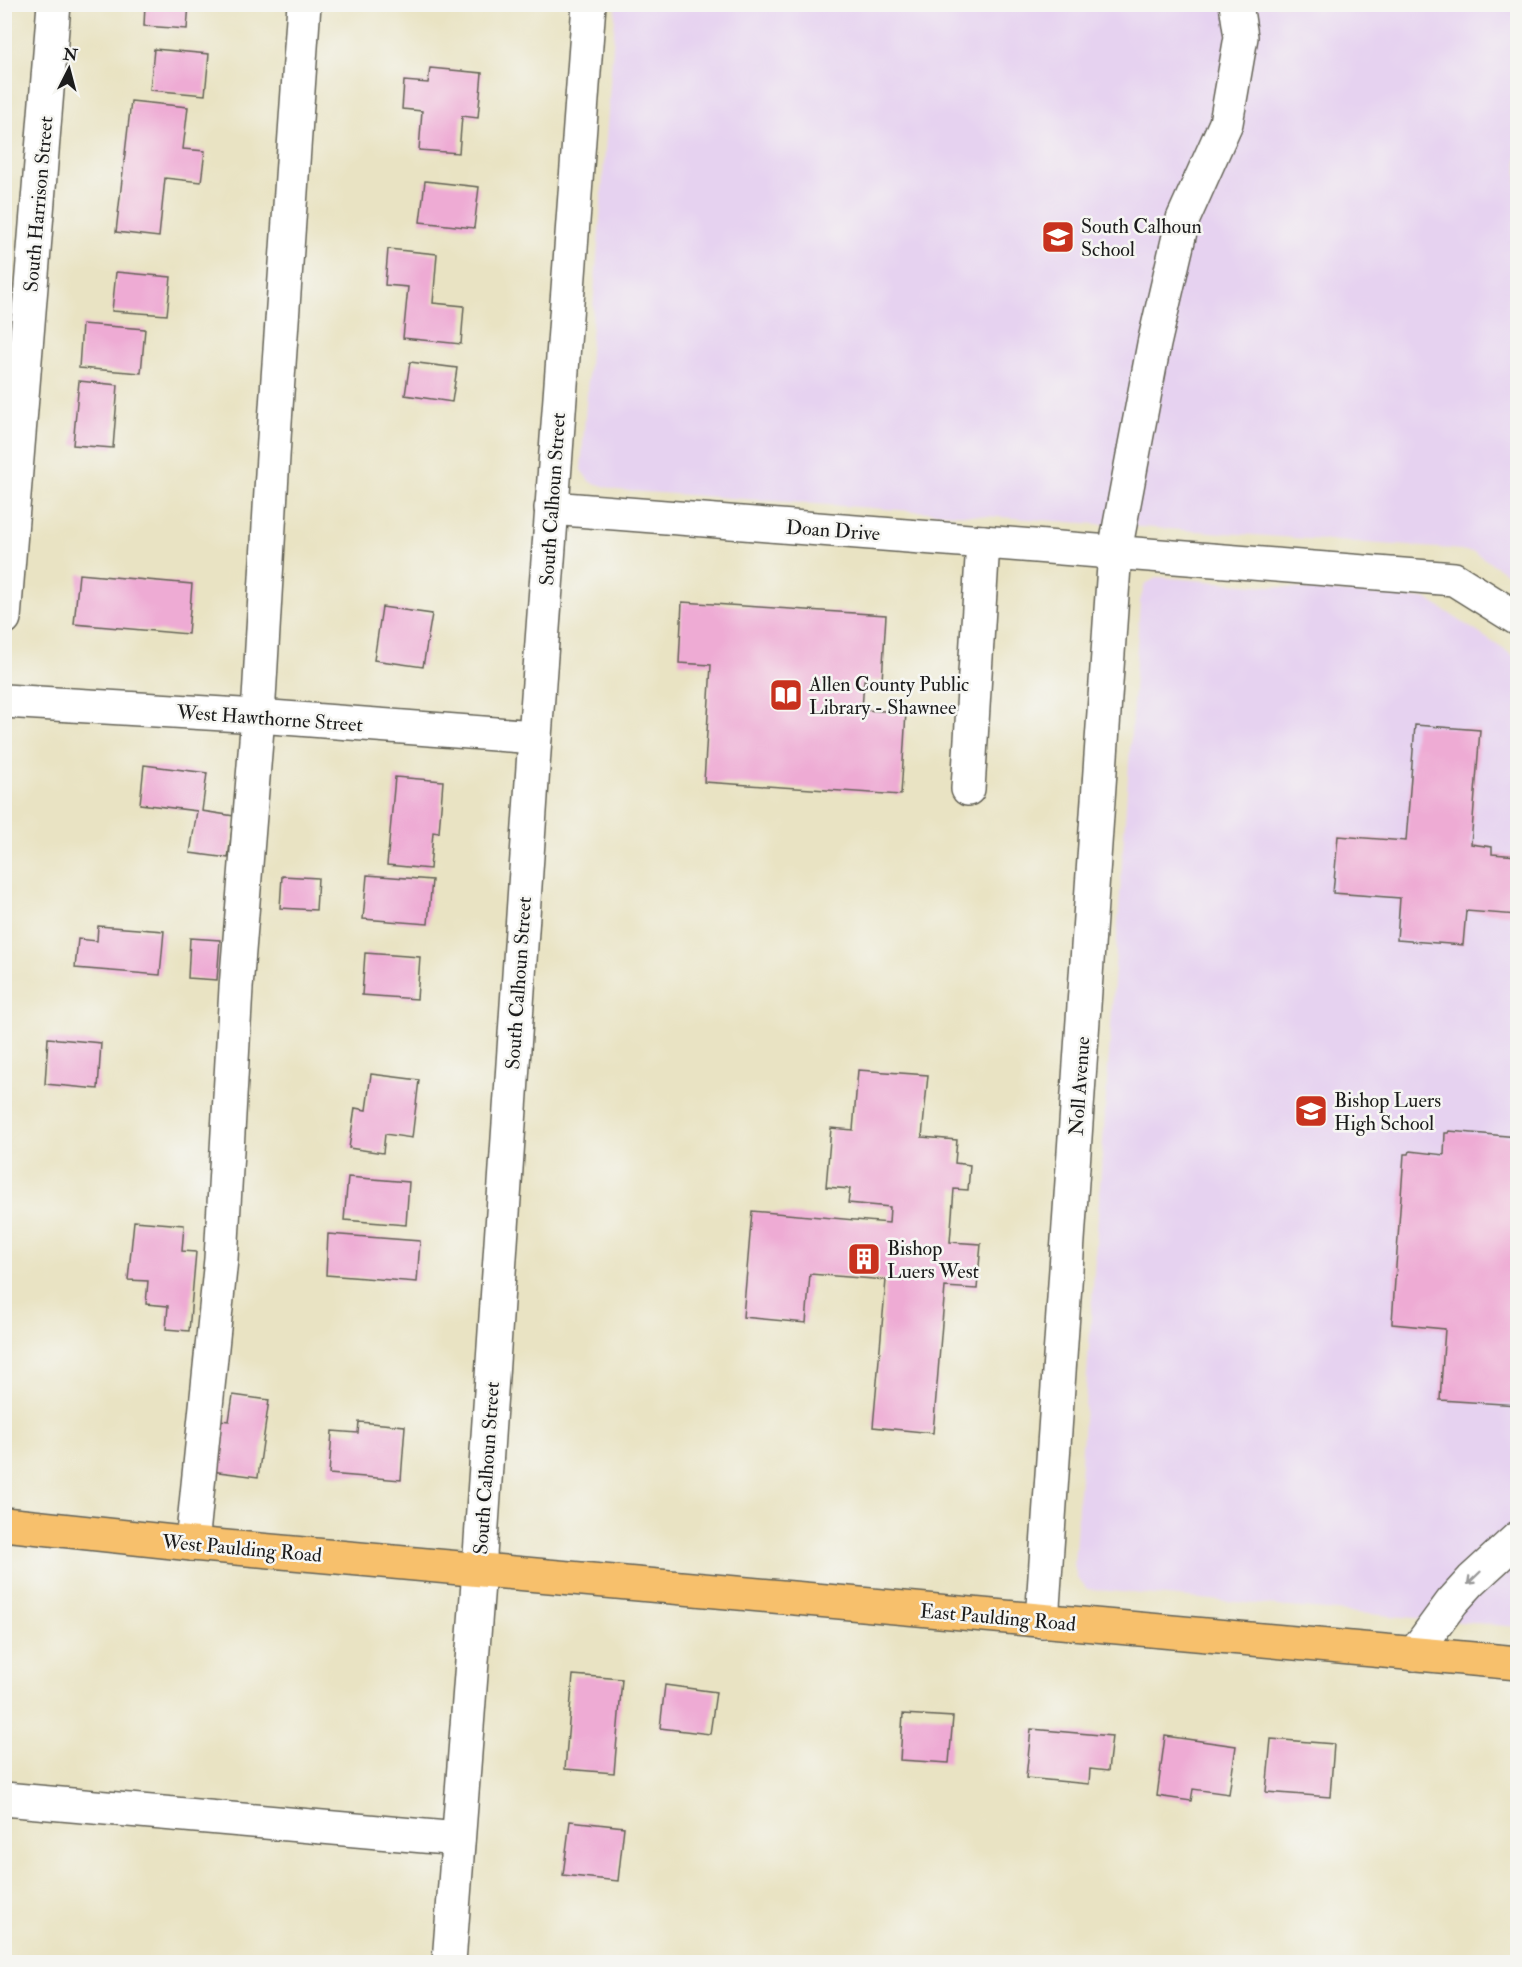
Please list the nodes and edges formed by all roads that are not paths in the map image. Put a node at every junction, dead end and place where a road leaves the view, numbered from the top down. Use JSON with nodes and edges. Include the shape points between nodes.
{"nodes":[{"id":1,"x":54,"y":4,"type":"edge"},
{"id":2,"x":304,"y":4,"type":"edge"},
{"id":3,"x":589,"y":4,"type":"edge"},
{"id":4,"x":1236,"y":4,"type":"edge"},
{"id":5,"x":551,"y":508,"type":"junction"},
{"id":6,"x":983,"y":542,"type":"junction"},
{"id":7,"x":1116,"y":551,"type":"junction"},
{"id":8,"x":4,"y":618,"type":"edge"},
{"id":9,"x":1518,"y":619,"type":"edge"},
{"id":10,"x":4,"y":701,"type":"edge"},
{"id":11,"x":258,"y":716,"type":"junction"},
{"id":12,"x":535,"y":737,"type":"junction"},
{"id":13,"x":968,"y":789,"type":"dead end"},
{"id":14,"x":4,"y":1524,"type":"edge"},
{"id":15,"x":1518,"y":1538,"type":"edge"},
{"id":16,"x":192,"y":1544,"type":"junction"},
{"id":17,"x":479,"y":1570,"type":"junction"},
{"id":18,"x":1042,"y":1621,"type":"junction"},
{"id":19,"x":1414,"y":1654,"type":"junction"},
{"id":20,"x":1518,"y":1663,"type":"edge"},
{"id":21,"x":4,"y":1799,"type":"edge"},
{"id":22,"x":458,"y":1839,"type":"junction"},
{"id":23,"x":449,"y":1962,"type":"edge"}],
"edges":[{"from":1,"to":8,"type":"street","name":"South Harrison Street"},
{"from":2,"to":11,"type":"street"},
{"from":3,"to":5,"type":"street","name":"South Calhoun Street"},
{"from":4,"to":7,"type":"street","name":"Noll Avenue","via":[[1241,37],[1226,123],[1183,219],[1154,344]]},
{"from":5,"to":6,"type":"street","name":"Doan Drive"},
{"from":5,"to":12,"type":"street","name":"South Calhoun Street"},
{"from":6,"to":7,"type":"street","name":"Doan Drive"},
{"from":6,"to":13,"type":"street"},
{"from":7,"to":9,"type":"street","name":"Doan Drive","via":[[1454,579]]},
{"from":7,"to":18,"type":"street","name":"Noll Avenue"},
{"from":10,"to":11,"type":"street","name":"West Hawthorne Street"},
{"from":11,"to":12,"type":"street","name":"West Hawthorne Street"},
{"from":11,"to":16,"type":"street","via":[[236,988],[221,1259]]},
{"from":12,"to":17,"type":"street","name":"South Calhoun Street"},
{"from":14,"to":16,"type":"main road","name":"West Paulding Road"},
{"from":15,"to":19,"type":"street","one_way":true,"via":[[1465,1587]]},
{"from":16,"to":17,"type":"main road","name":"West Paulding Road"},
{"from":17,"to":18,"type":"main road","name":"East Paulding Road"},
{"from":17,"to":22,"type":"street","name":"South Calhoun Street"},
{"from":18,"to":19,"type":"main road","name":"East Paulding Road"},
{"from":19,"to":20,"type":"main road","name":"East Paulding Road"},
{"from":21,"to":22,"type":"street"},
{"from":22,"to":23,"type":"street","name":"South Calhoun Street"}]}
